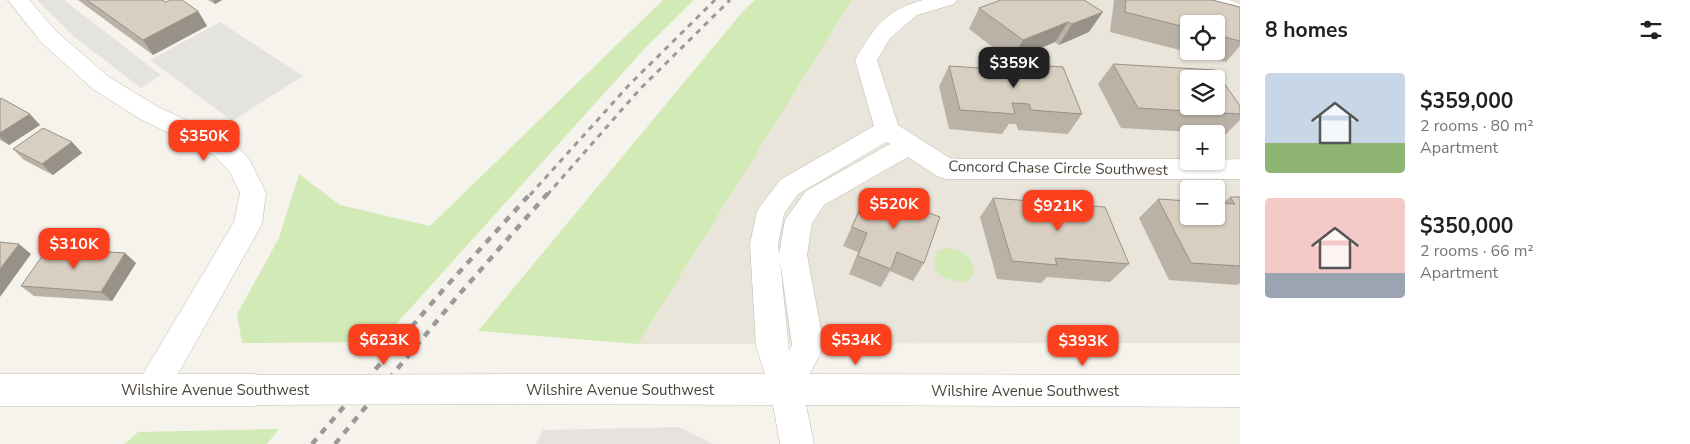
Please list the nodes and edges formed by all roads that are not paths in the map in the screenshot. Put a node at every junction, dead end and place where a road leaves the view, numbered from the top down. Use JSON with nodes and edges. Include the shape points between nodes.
{"nodes":[{"id":1,"x":19,"y":0,"type":"edge"},
{"id":2,"x":947,"y":0,"type":"edge"},
{"id":3,"x":1213,"y":0,"type":"edge"},
{"id":4,"x":1240,"y":12,"type":"edge"},
{"id":5,"x":898,"y":138,"type":"junction"},
{"id":6,"x":1240,"y":169,"type":"edge"},
{"id":7,"x":152,"y":389,"type":"junction"},
{"id":8,"x":0,"y":390,"type":"edge"},
{"id":9,"x":786,"y":390,"type":"junction"},
{"id":10,"x":1240,"y":391,"type":"edge"},
{"id":11,"x":798,"y":444,"type":"edge"}],
"edges":[{"from":1,"to":7,"type":"street","via":[[49,37],[101,83],[149,112],[223,148],[240,166],[253,193],[248,224]]},
{"from":2,"to":5,"type":"street","via":[[910,10],[881,34],[866,60]]},
{"from":3,"to":4,"type":"street"},
{"from":5,"to":6,"type":"street","name":"Concord Chase Circle Southwest","via":[[946,169]]},
{"from":5,"to":9,"type":"street","via":[[815,198],[799,220],[793,255],[808,346]]},
{"from":7,"to":8,"type":"street","name":"Wilshire Avenue Southwest"},
{"from":7,"to":9,"type":"street","name":"Wilshire Avenue Southwest","bridge":true},
{"from":9,"to":10,"type":"street","name":"Wilshire Avenue Southwest"},
{"from":9,"to":11,"type":"street"}]}
